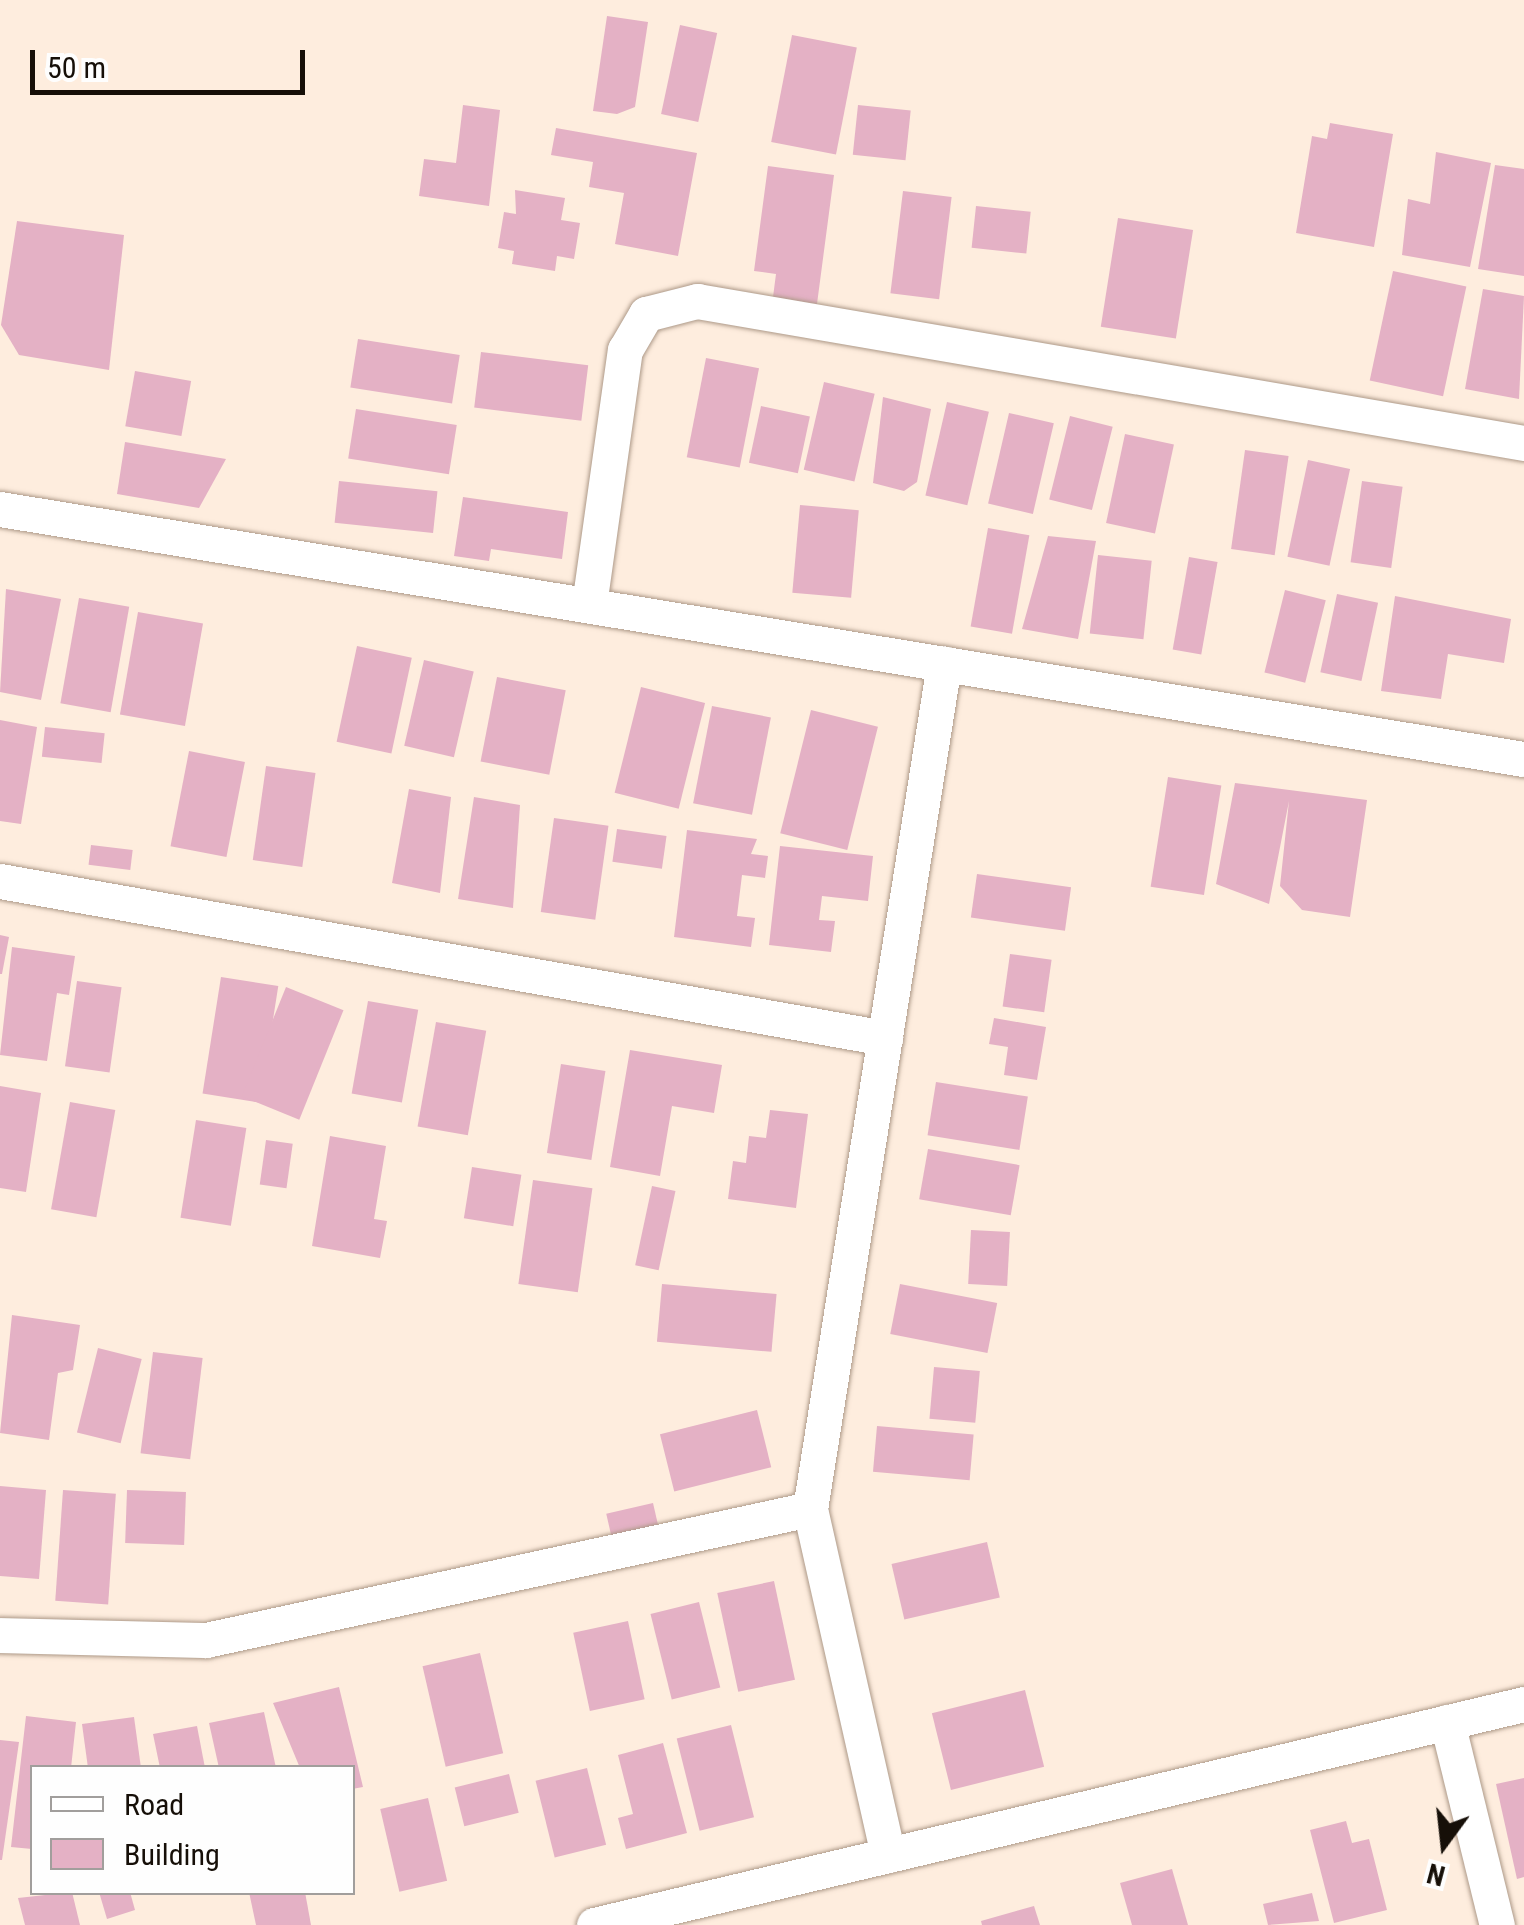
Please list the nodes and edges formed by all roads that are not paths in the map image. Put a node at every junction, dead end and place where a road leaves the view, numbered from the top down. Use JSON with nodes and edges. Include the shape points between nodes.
{"nodes":[{"id":1,"x":1524,"y":443,"type":"edge"},
{"id":2,"x":0,"y":509,"type":"edge"},
{"id":3,"x":589,"y":605,"type":"junction"},
{"id":4,"x":944,"y":664,"type":"junction"},
{"id":5,"x":1524,"y":759,"type":"edge"},
{"id":6,"x":0,"y":881,"type":"edge"},
{"id":7,"x":885,"y":1038,"type":"junction"},
{"id":8,"x":810,"y":1509,"type":"junction"},
{"id":9,"x":0,"y":1635,"type":"edge"},
{"id":10,"x":1524,"y":1704,"type":"edge"},
{"id":11,"x":1447,"y":1722,"type":"junction"},
{"id":12,"x":888,"y":1855,"type":"junction"},
{"id":13,"x":594,"y":1925,"type":"edge"},
{"id":14,"x":1497,"y":1925,"type":"edge"}],
"edges":[{"from":1,"to":3,"type":"street","via":[[697,301],[646,314],[625,350]]},
{"from":2,"to":3,"type":"street"},
{"from":3,"to":4,"type":"street"},
{"from":4,"to":5,"type":"street"},
{"from":4,"to":7,"type":"street"},
{"from":6,"to":7,"type":"street"},
{"from":7,"to":8,"type":"street"},
{"from":8,"to":9,"type":"street","via":[[206,1640]]},
{"from":8,"to":12,"type":"street"},
{"from":10,"to":11,"type":"street"},
{"from":11,"to":12,"type":"street"},
{"from":11,"to":14,"type":"street"},
{"from":12,"to":13,"type":"street"}]}
